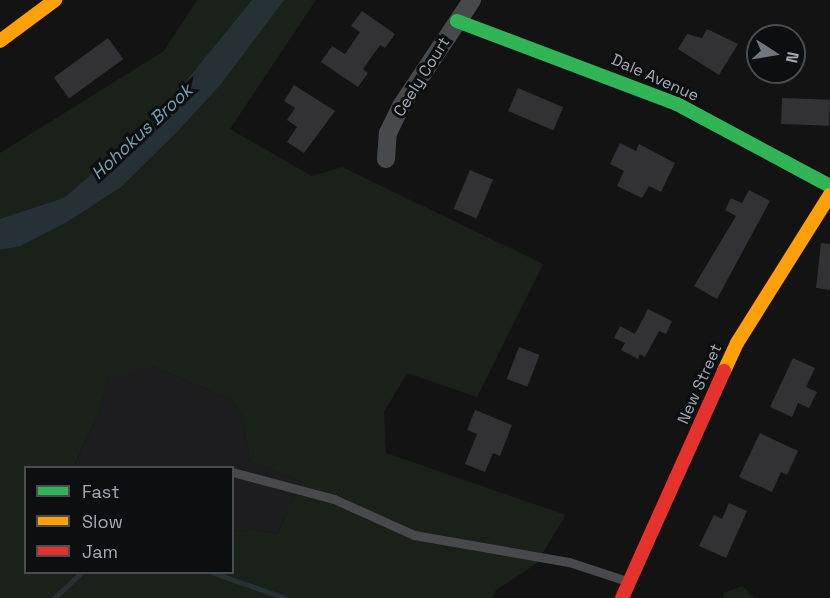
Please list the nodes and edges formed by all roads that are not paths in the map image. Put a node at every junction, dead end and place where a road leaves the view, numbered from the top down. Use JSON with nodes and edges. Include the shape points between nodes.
{"nodes":[{"id":1,"x":55,"y":0,"type":"edge"},
{"id":2,"x":472,"y":0,"type":"edge"},
{"id":3,"x":457,"y":21,"type":"junction"},
{"id":4,"x":0,"y":41,"type":"edge"},
{"id":5,"x":386,"y":159,"type":"dead end"},
{"id":6,"x":830,"y":186,"type":"edge"},
{"id":7,"x":830,"y":195,"type":"edge"},
{"id":8,"x":234,"y":473,"type":"edge"},
{"id":9,"x":629,"y":582,"type":"junction"},
{"id":10,"x":622,"y":598,"type":"edge"}],
"edges":[{"from":1,"to":4,"type":"street"},
{"from":2,"to":3,"type":"street","name":"Ceely Court"},
{"from":3,"to":5,"type":"street","name":"Ceely Court","via":[[401,106],[388,133]]},
{"from":3,"to":6,"type":"street","name":"Dale Avenue","via":[[677,104]]},
{"from":7,"to":9,"type":"street","name":"New Street","via":[[736,343]]},
{"from":8,"to":9,"type":"lane","via":[[334,500],[414,535],[569,562]]},
{"from":9,"to":10,"type":"street","name":"New Street"}]}
